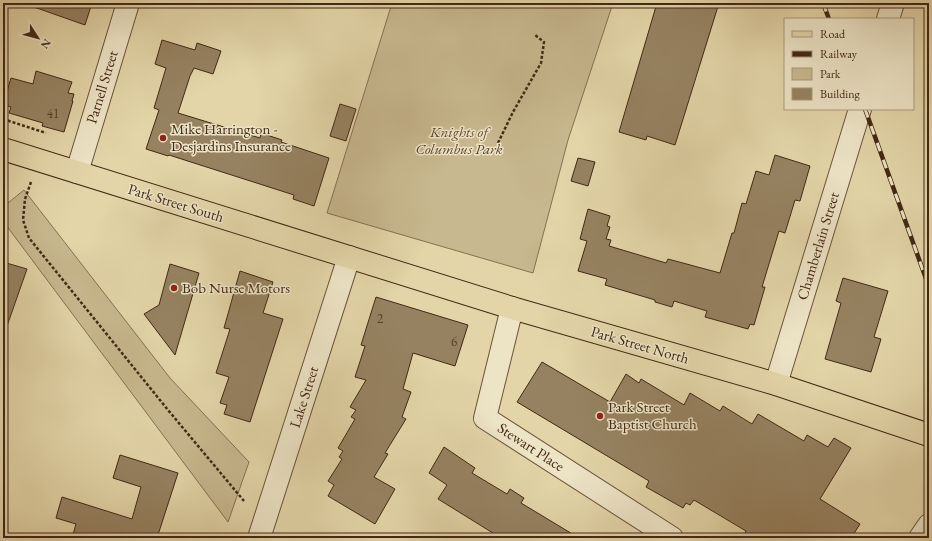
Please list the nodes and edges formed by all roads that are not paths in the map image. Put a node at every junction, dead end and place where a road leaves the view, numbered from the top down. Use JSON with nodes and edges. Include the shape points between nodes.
{"nodes":[{"id":1,"x":128,"y":3,"type":"edge"},
{"id":2,"x":892,"y":3,"type":"edge"},
{"id":3,"x":888,"y":18,"type":"edge"},
{"id":4,"x":860,"y":110,"type":"edge"},
{"id":5,"x":3,"y":148,"type":"edge"},
{"id":6,"x":77,"y":172,"type":"junction"},
{"id":7,"x":349,"y":257,"type":"junction"},
{"id":8,"x":512,"y":308,"type":"junction"},
{"id":9,"x":776,"y":384,"type":"junction"},
{"id":10,"x":929,"y":435,"type":"edge"},
{"id":11,"x":929,"y":525,"type":"edge"},
{"id":12,"x":260,"y":538,"type":"edge"},
{"id":13,"x":672,"y":538,"type":"edge"},
{"id":14,"x":920,"y":538,"type":"edge"}],
"edges":[{"from":1,"to":6,"type":"street","name":"Parnell Street"},
{"from":2,"to":3,"type":"street"},
{"from":4,"to":9,"type":"street","name":"Chamberlain Street"},
{"from":5,"to":6,"type":"main road","name":"Park Street South"},
{"from":6,"to":7,"type":"main road","name":"Park Street South"},
{"from":7,"to":8,"type":"main road","name":"Park Street North"},
{"from":7,"to":12,"type":"street","name":"Lake Street"},
{"from":8,"to":9,"type":"main road","name":"Park Street North"},
{"from":8,"to":13,"type":"street","name":"Stewart Place","via":[[485,418]]},
{"from":9,"to":10,"type":"main road","name":"Park Street North"},
{"from":11,"to":14,"type":"street"}]}
